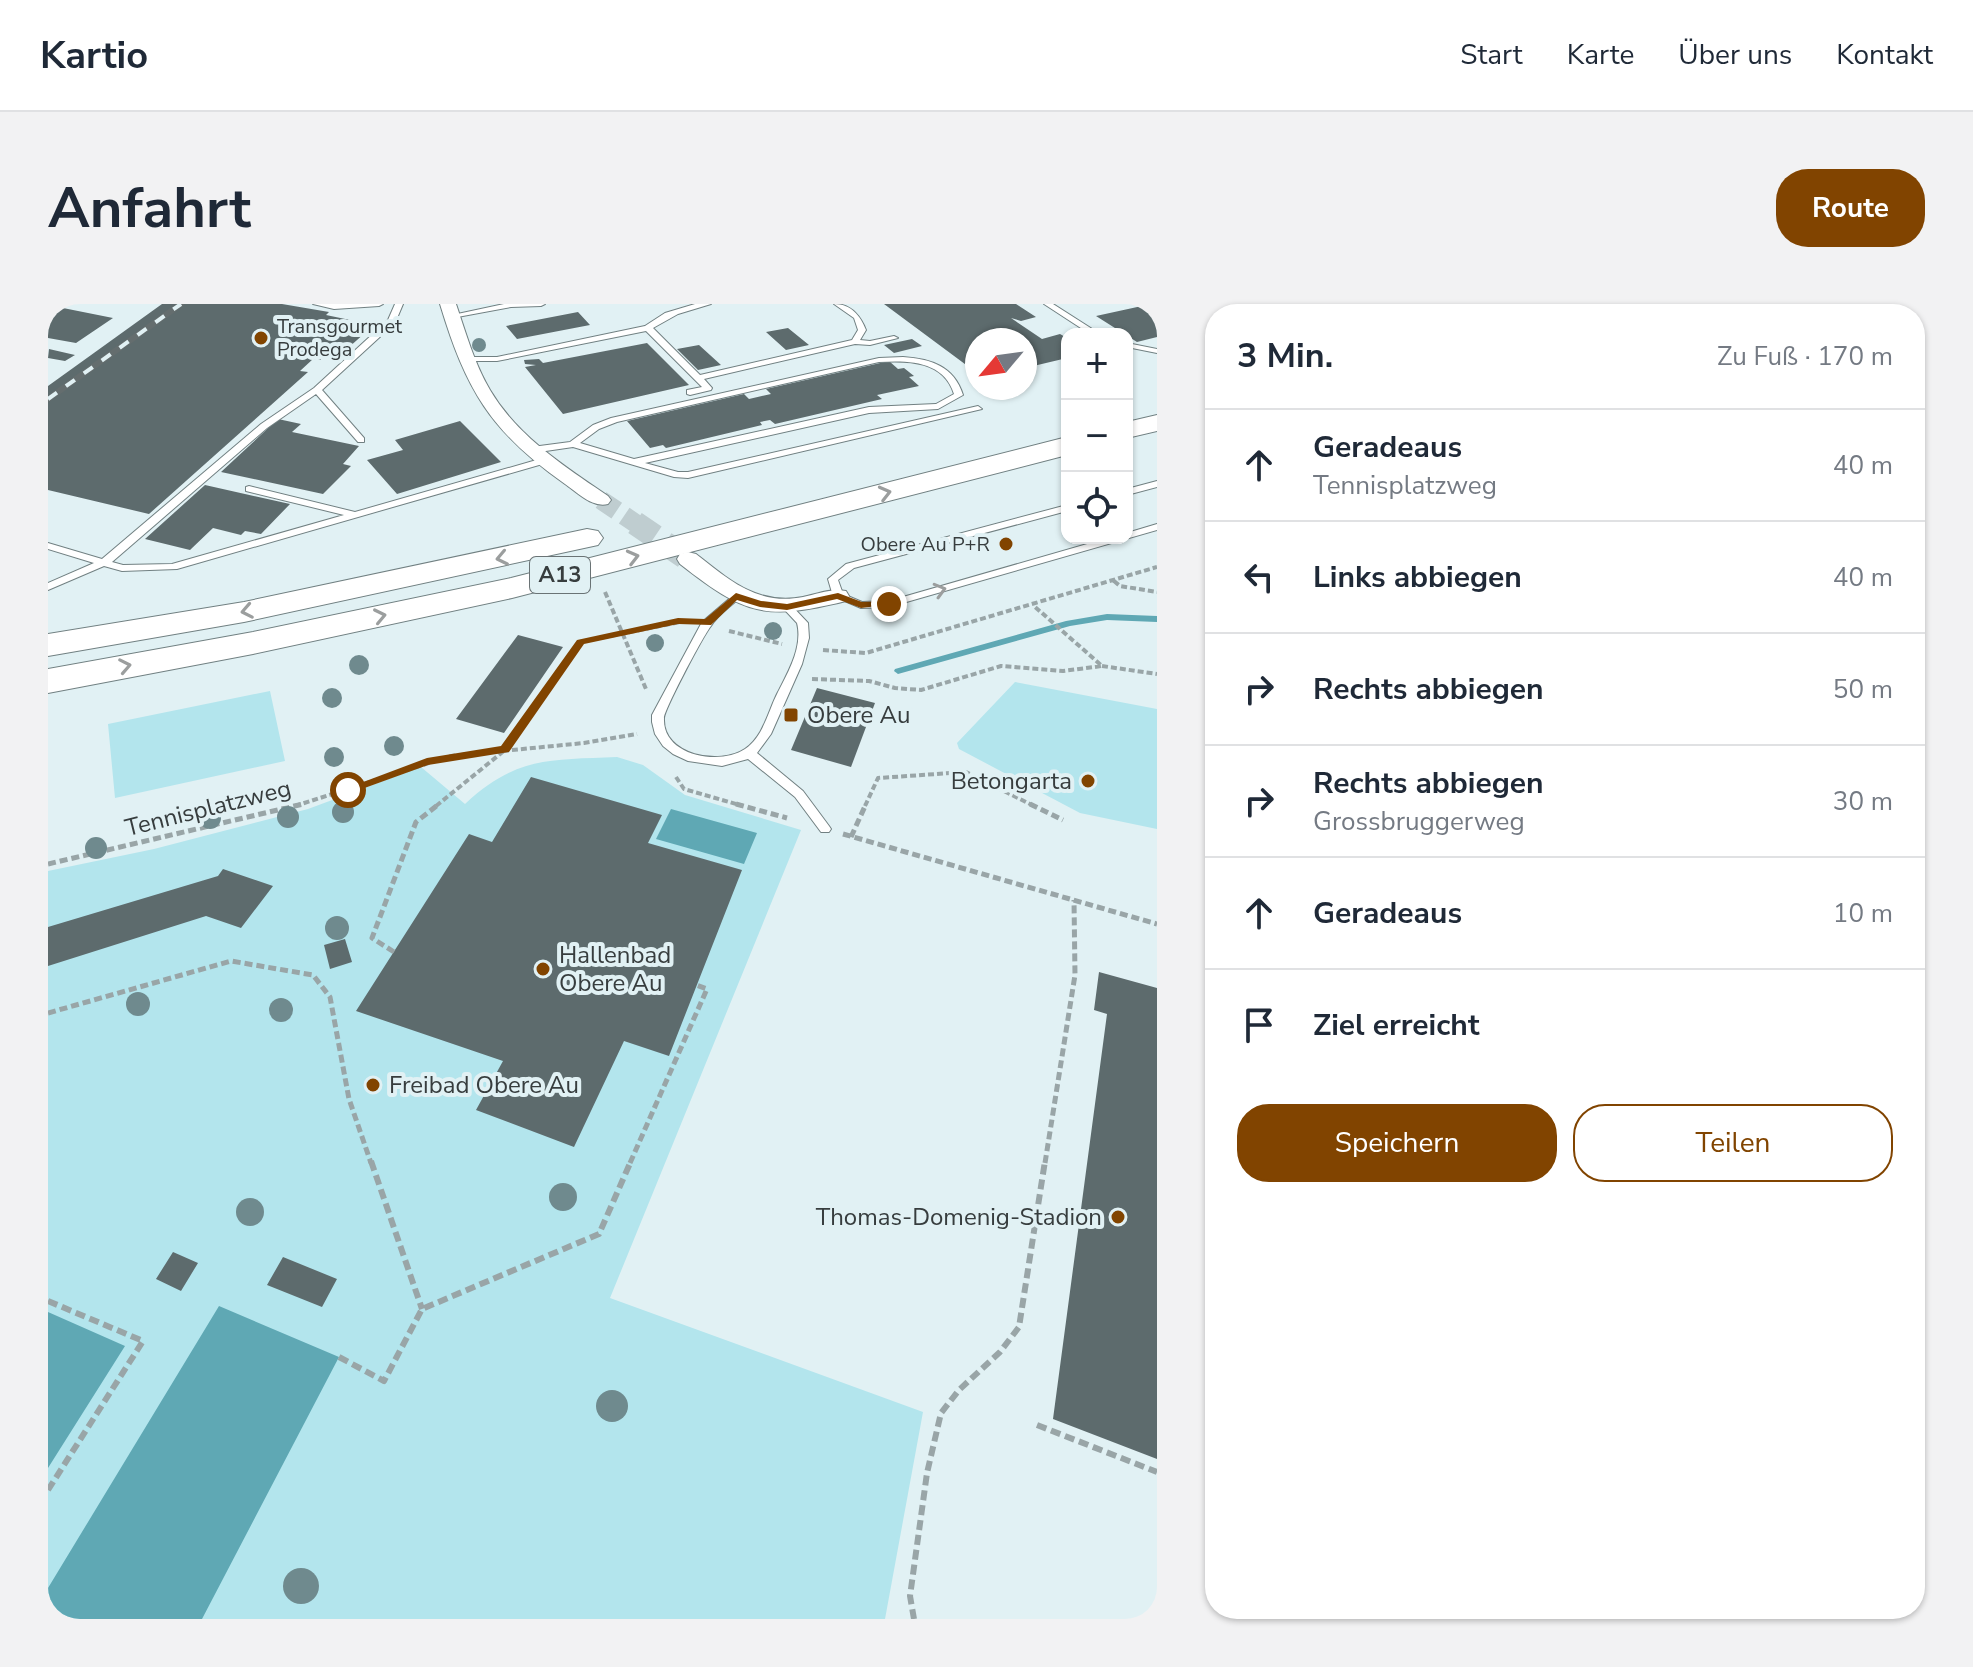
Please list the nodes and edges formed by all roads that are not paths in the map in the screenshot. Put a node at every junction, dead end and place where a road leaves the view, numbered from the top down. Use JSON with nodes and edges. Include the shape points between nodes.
{"nodes":[{"id":1,"x":317,"y":304,"type":"edge"},
{"id":2,"x":379,"y":304,"type":"edge"},
{"id":3,"x":399,"y":304,"type":"edge"},
{"id":4,"x":541,"y":304,"type":"edge"},
{"id":5,"x":707,"y":304,"type":"edge"},
{"id":6,"x":838,"y":304,"type":"edge"},
{"id":7,"x":1048,"y":304,"type":"edge"},
{"id":8,"x":333,"y":305,"type":"edge"},
{"id":9,"x":511,"y":305,"type":"edge"},
{"id":10,"x":483,"y":307,"type":"edge"},
{"id":11,"x":450,"y":310,"type":"edge"},
{"id":12,"x":648,"y":328,"type":"junction"},
{"id":13,"x":1086,"y":328,"type":"edge"},
{"id":14,"x":894,"y":338,"type":"dead end"},
{"id":15,"x":855,"y":342,"type":"junction"},
{"id":16,"x":1133,"y":346,"type":"edge"},
{"id":17,"x":1157,"y":351,"type":"edge"},
{"id":18,"x":466,"y":359,"type":"junction"},
{"id":19,"x":698,"y":378,"type":"junction"},
{"id":20,"x":317,"y":390,"type":"junction"},
{"id":21,"x":1157,"y":398,"type":"edge"},
{"id":22,"x":1133,"y":404,"type":"edge"},
{"id":23,"x":635,"y":405,"type":"dead end"},
{"id":24,"x":978,"y":409,"type":"dead end"},
{"id":25,"x":869,"y":410,"type":"junction"},
{"id":26,"x":1061,"y":421,"type":"edge"},
{"id":27,"x":1157,"y":423,"type":"edge"},
{"id":28,"x":885,"y":429,"type":"junction"},
{"id":29,"x":1133,"y":429,"type":"edge"},
{"id":30,"x":361,"y":440,"type":"dead end"},
{"id":31,"x":573,"y":444,"type":"junction"},
{"id":32,"x":1061,"y":448,"type":"edge"},
{"id":33,"x":537,"y":456,"type":"junction"},
{"id":34,"x":635,"y":462,"type":"junction"},
{"id":35,"x":1157,"y":484,"type":"edge"},
{"id":36,"x":249,"y":489,"type":"dead end"},
{"id":37,"x":1133,"y":490,"type":"edge"},
{"id":38,"x":601,"y":500,"type":"tunnel mouth"},
{"id":39,"x":1061,"y":510,"type":"edge"},
{"id":40,"x":358,"y":515,"type":"junction"},
{"id":41,"x":1157,"y":527,"type":"edge"},
{"id":42,"x":1133,"y":534,"type":"edge"},
{"id":43,"x":1091,"y":544,"type":"edge"},
{"id":44,"x":48,"y":546,"type":"edge"},
{"id":45,"x":688,"y":559,"type":"tunnel mouth"},
{"id":46,"x":105,"y":562,"type":"junction"},
{"id":47,"x":48,"y":587,"type":"edge"},
{"id":48,"x":736,"y":596,"type":"junction"},
{"id":49,"x":838,"y":596,"type":"junction"},
{"id":50,"x":787,"y":607,"type":"junction"},
{"id":51,"x":48,"y":645,"type":"edge"},
{"id":52,"x":48,"y":681,"type":"edge"},
{"id":53,"x":749,"y":753,"type":"junction"},
{"id":54,"x":825,"y":829,"type":"road end"}],
"edges":[{"from":1,"to":8,"type":"lane"},
{"from":2,"to":8,"type":"lane"},
{"from":3,"to":20,"type":"lane","via":[[392,321]]},
{"from":4,"to":9,"type":"lane"},
{"from":5,"to":12,"type":"lane","via":[[680,309]]},
{"from":6,"to":15,"type":"lane","via":[[857,317],[862,330]]},
{"from":7,"to":13,"type":"lane"},
{"from":9,"to":10,"type":"lane"},
{"from":10,"to":11,"type":"lane"},
{"from":11,"to":18,"type":"street"},
{"from":12,"to":18,"type":"lane","via":[[497,359]]},
{"from":12,"to":19,"type":"lane"},
{"from":14,"to":15,"type":"lane"},
{"from":15,"to":19,"type":"lane"},
{"from":16,"to":17,"type":"lane"},
{"from":18,"to":33,"type":"street","via":[[484,394]]},
{"from":19,"to":23,"type":"lane","via":[[708,388]]},
{"from":20,"to":30,"type":"lane"},
{"from":20,"to":46,"type":"lane","via":[[264,426]]},
{"from":21,"to":22,"type":"highway"},
{"from":24,"to":28,"type":"lane"},
{"from":25,"to":28,"type":"lane"},
{"from":25,"to":31,"type":"lane","via":[[938,406],[959,395],[958,386],[951,376],[920,359],[879,360],[614,420]]},
{"from":25,"to":34,"type":"lane"},
{"from":26,"to":51,"type":"highway","number":"A13","one_way":true,"via":[[562,545],[244,612]]},
{"from":27,"to":29,"type":"highway"},
{"from":28,"to":34,"type":"lane","via":[[688,475]]},
{"from":31,"to":33,"type":"lane"},
{"from":31,"to":34,"type":"lane"},
{"from":52,"to":32,"type":"highway","number":"A13","one_way":true,"via":[[512,588]]},
{"from":33,"to":38,"type":"street"},
{"from":33,"to":40,"type":"lane"},
{"from":35,"to":37,"type":"lane"},
{"from":36,"to":40,"type":"lane"},
{"from":39,"to":49,"type":"lane","via":[[850,566],[833,579]]},
{"from":40,"to":46,"type":"lane","via":[[173,567],[122,568]]},
{"from":41,"to":42,"type":"lane"},
{"from":49,"to":43,"type":"lane","one_way":true,"via":[[861,605],[889,604]]},
{"from":44,"to":46,"type":"lane"},
{"from":45,"to":48,"type":"street"},
{"from":46,"to":47,"type":"lane"},
{"from":48,"to":50,"type":"street"},
{"from":48,"to":53,"type":"lane","via":[[707,622],[658,715],[658,729],[676,751],[694,759],[717,762]]},
{"from":49,"to":50,"type":"street"},
{"from":50,"to":53,"type":"lane","via":[[804,627],[801,648],[760,744]]},
{"from":53,"to":54,"type":"lane","via":[[799,794]]}]}
